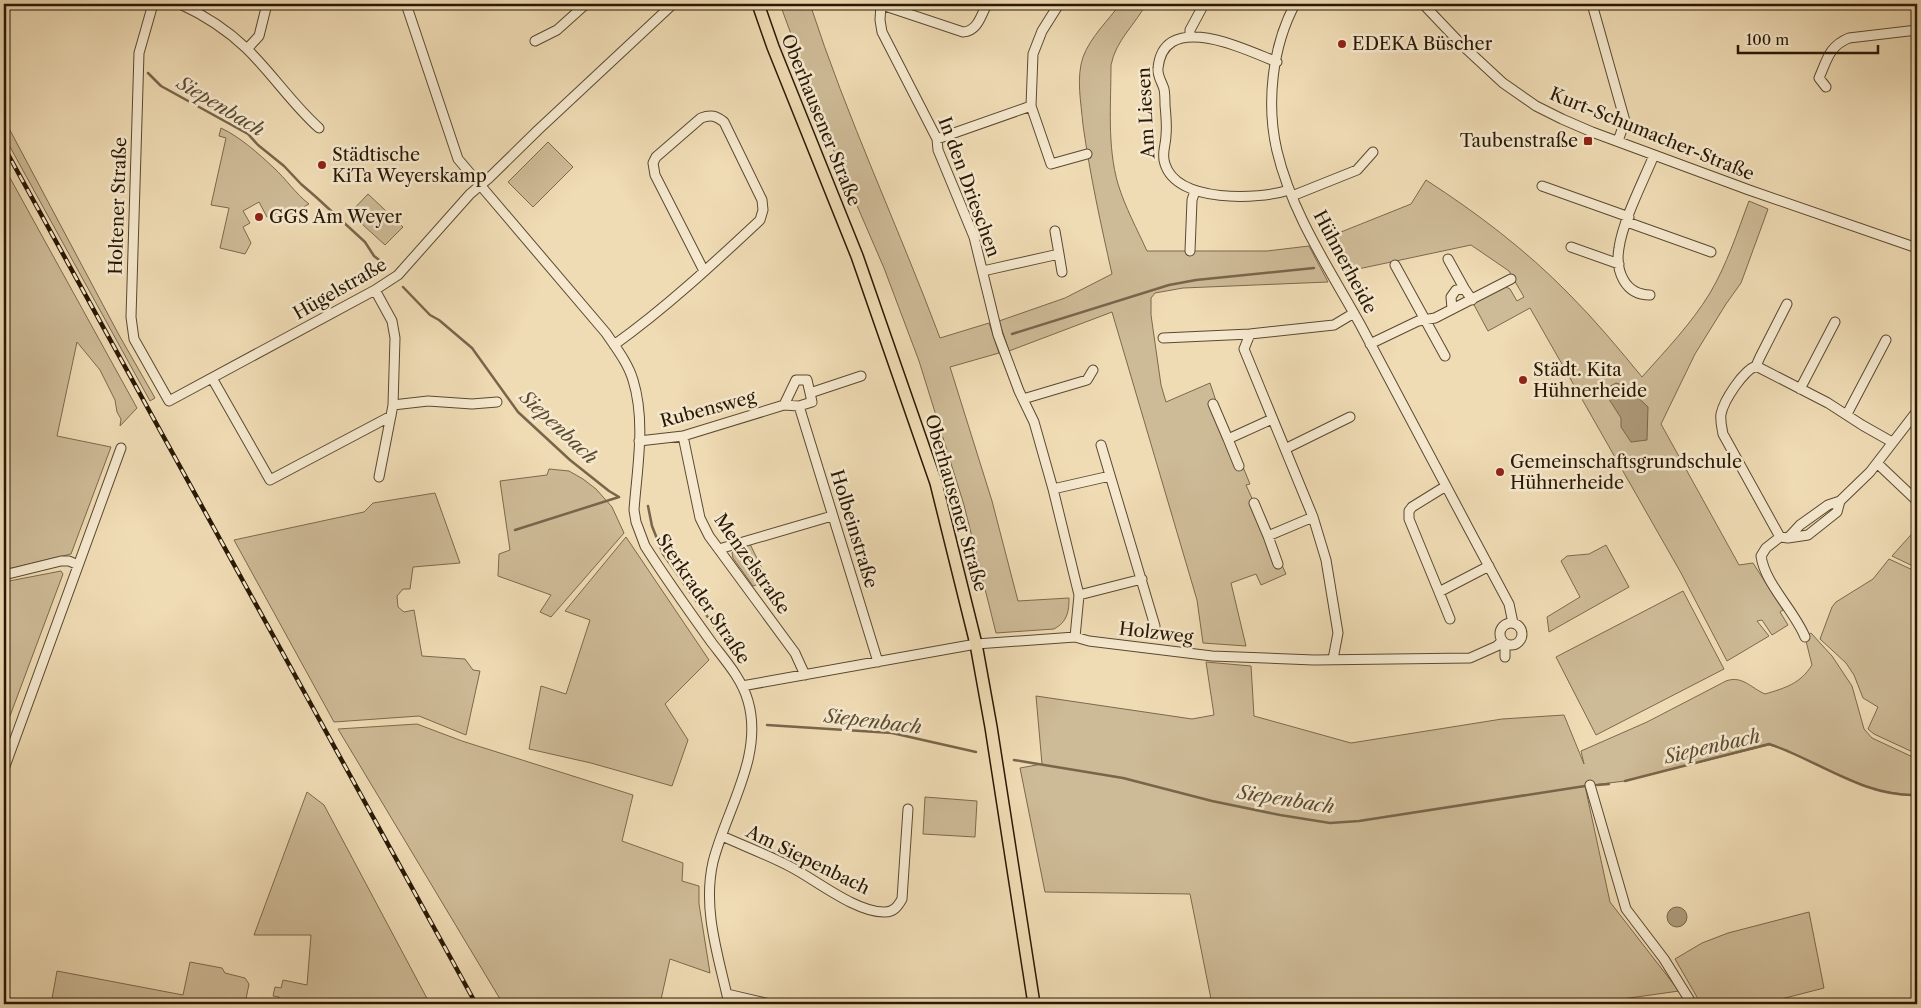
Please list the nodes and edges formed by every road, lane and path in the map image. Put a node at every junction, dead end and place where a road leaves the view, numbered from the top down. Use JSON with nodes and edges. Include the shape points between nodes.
{"nodes":[{"id":1,"x":153,"y":4,"type":"edge"},
{"id":2,"x":180,"y":4,"type":"edge"},
{"id":3,"x":267,"y":4,"type":"edge"},
{"id":4,"x":408,"y":4,"type":"edge"},
{"id":5,"x":586,"y":4,"type":"edge"},
{"id":6,"x":673,"y":4,"type":"edge"},
{"id":7,"x":758,"y":4,"type":"edge"},
{"id":8,"x":880,"y":4,"type":"edge"},
{"id":9,"x":987,"y":4,"type":"edge"},
{"id":10,"x":1059,"y":4,"type":"edge"},
{"id":11,"x":1204,"y":4,"type":"edge"},
{"id":12,"x":1295,"y":4,"type":"edge"},
{"id":13,"x":1423,"y":4,"type":"edge"},
{"id":14,"x":1592,"y":4,"type":"edge"},
{"id":15,"x":1917,"y":30,"type":"edge"},
{"id":16,"x":1190,"y":36,"type":"junction"},
{"id":17,"x":535,"y":41,"type":"dead end"},
{"id":18,"x":247,"y":49,"type":"junction"},
{"id":19,"x":1277,"y":62,"type":"junction"},
{"id":20,"x":1826,"y":87,"type":"dead end"},
{"id":21,"x":1031,"y":106,"type":"junction"},
{"id":22,"x":319,"y":128,"type":"dead end"},
{"id":23,"x":937,"y":139,"type":"junction"},
{"id":24,"x":1618,"y":141,"type":"junction"},
{"id":25,"x":1373,"y":152,"type":"dead end"},
{"id":26,"x":1087,"y":154,"type":"dead end"},
{"id":27,"x":1654,"y":155,"type":"junction"},
{"id":28,"x":481,"y":186,"type":"junction"},
{"id":29,"x":1542,"y":186,"type":"dead end"},
{"id":30,"x":1195,"y":190,"type":"junction"},
{"id":31,"x":1290,"y":193,"type":"junction"},
{"id":32,"x":1628,"y":220,"type":"junction"},
{"id":33,"x":1054,"y":231,"type":"dead end"},
{"id":34,"x":1900,"y":243,"type":"junction"},
{"id":35,"x":1917,"y":243,"type":"edge"},
{"id":36,"x":1571,"y":247,"type":"dead end"},
{"id":37,"x":1917,"y":248,"type":"edge"},
{"id":38,"x":1190,"y":251,"type":"dead end"},
{"id":39,"x":1711,"y":252,"type":"dead end"},
{"id":40,"x":1059,"y":254,"type":"junction"},
{"id":41,"x":1448,"y":258,"type":"dead end"},
{"id":42,"x":1619,"y":264,"type":"junction"},
{"id":43,"x":1395,"y":265,"type":"dead end"},
{"id":44,"x":704,"y":271,"type":"junction"},
{"id":45,"x":983,"y":271,"type":"junction"},
{"id":46,"x":1062,"y":272,"type":"dead end"},
{"id":47,"x":1511,"y":279,"type":"dead end"},
{"id":48,"x":1464,"y":288,"type":"junction"},
{"id":49,"x":375,"y":290,"type":"junction"},
{"id":50,"x":1650,"y":295,"type":"dead end"},
{"id":51,"x":1472,"y":300,"type":"junction"},
{"id":52,"x":1787,"y":304,"type":"dead end"},
{"id":53,"x":1452,"y":309,"type":"junction"},
{"id":54,"x":1354,"y":313,"type":"junction"},
{"id":55,"x":1426,"y":319,"type":"junction"},
{"id":56,"x":1836,"y":322,"type":"dead end"},
{"id":57,"x":1250,"y":334,"type":"junction"},
{"id":58,"x":1163,"y":338,"type":"dead end"},
{"id":59,"x":1886,"y":340,"type":"dead end"},
{"id":60,"x":614,"y":344,"type":"junction"},
{"id":61,"x":1370,"y":344,"type":"junction"},
{"id":62,"x":1445,"y":356,"type":"dead end"},
{"id":63,"x":1756,"y":366,"type":"junction"},
{"id":64,"x":1093,"y":370,"type":"dead end"},
{"id":65,"x":861,"y":376,"type":"dead end"},
{"id":66,"x":212,"y":378,"type":"junction"},
{"id":67,"x":1800,"y":389,"type":"junction"},
{"id":68,"x":810,"y":392,"type":"junction"},
{"id":69,"x":1023,"y":399,"type":"junction"},
{"id":70,"x":169,"y":401,"type":"joint"},
{"id":71,"x":497,"y":402,"type":"dead end"},
{"id":72,"x":1213,"y":404,"type":"dead end"},
{"id":73,"x":393,"y":405,"type":"junction"},
{"id":74,"x":784,"y":405,"type":"junction"},
{"id":75,"x":799,"y":406,"type":"junction"},
{"id":76,"x":1917,"y":411,"type":"edge"},
{"id":77,"x":1847,"y":414,"type":"junction"},
{"id":78,"x":391,"y":416,"type":"junction"},
{"id":79,"x":1350,"y":417,"type":"dead end"},
{"id":80,"x":1272,"y":419,"type":"junction"},
{"id":81,"x":1914,"y":421,"type":"edge"},
{"id":82,"x":683,"y":436,"type":"junction"},
{"id":83,"x":1228,"y":439,"type":"junction"},
{"id":84,"x":640,"y":441,"type":"junction"},
{"id":85,"x":1892,"y":442,"type":"junction"},
{"id":86,"x":1101,"y":445,"type":"dead end"},
{"id":87,"x":122,"y":448,"type":"dead end"},
{"id":88,"x":1285,"y":449,"type":"junction"},
{"id":89,"x":1877,"y":463,"type":"junction"},
{"id":90,"x":1239,"y":466,"type":"dead end"},
{"id":91,"x":379,"y":476,"type":"dead end"},
{"id":92,"x":1110,"y":476,"type":"junction"},
{"id":93,"x":1446,"y":486,"type":"junction"},
{"id":94,"x":1053,"y":489,"type":"junction"},
{"id":95,"x":1917,"y":501,"type":"edge"},
{"id":96,"x":1254,"y":503,"type":"dead end"},
{"id":97,"x":832,"y":516,"type":"junction"},
{"id":98,"x":1312,"y":517,"type":"junction"},
{"id":99,"x":1268,"y":536,"type":"junction"},
{"id":100,"x":1784,"y":537,"type":"junction"},
{"id":101,"x":719,"y":549,"type":"junction"},
{"id":102,"x":1278,"y":564,"type":"dead end"},
{"id":103,"x":78,"y":565,"type":"junction"},
{"id":104,"x":1489,"y":566,"type":"junction"},
{"id":105,"x":4,"y":575,"type":"edge"},
{"id":106,"x":1142,"y":579,"type":"junction"},
{"id":107,"x":1439,"y":592,"type":"junction"},
{"id":108,"x":1079,"y":595,"type":"junction"},
{"id":109,"x":1450,"y":619,"type":"dead end"},
{"id":110,"x":1513,"y":623,"type":"junction"},
{"id":111,"x":1156,"y":626,"type":"dead end"},
{"id":112,"x":1075,"y":637,"type":"junction"},
{"id":113,"x":1805,"y":637,"type":"dead end"},
{"id":114,"x":1503,"y":642,"type":"junction"},
{"id":115,"x":976,"y":644,"type":"junction"},
{"id":116,"x":1506,"y":657,"type":"dead end"},
{"id":117,"x":1333,"y":659,"type":"junction"},
{"id":118,"x":878,"y":662,"type":"junction"},
{"id":119,"x":805,"y":675,"type":"junction"},
{"id":120,"x":742,"y":686,"type":"junction"},
{"id":121,"x":4,"y":769,"type":"edge"},
{"id":122,"x":1590,"y":785,"type":"dead end"},
{"id":123,"x":908,"y":809,"type":"dead end"},
{"id":124,"x":722,"y":836,"type":"junction"},
{"id":125,"x":727,"y":994,"type":"junction"},
{"id":126,"x":729,"y":1004,"type":"edge"},
{"id":127,"x":770,"y":1004,"type":"edge"},
{"id":128,"x":1034,"y":1004,"type":"edge"},
{"id":129,"x":1692,"y":1004,"type":"edge"}],
"edges":[{"from":1,"to":70,"type":"street","name":"Holtener Straße","via":[[139,53],[131,317],[134,339]]},
{"from":2,"to":18,"type":"street","via":[[224,29]]},
{"from":3,"to":18,"type":"street","via":[[259,36]]},
{"from":4,"to":28,"type":"street","name":"Sterkrader Straße","via":[[458,160]]},
{"from":5,"to":17,"type":"street","via":[[557,30]]},
{"from":6,"to":28,"type":"street","name":"Hügelstraße"},
{"from":7,"to":115,"type":"main road","name":"Oberhausener Straße","via":[[896,364],[936,483]]},
{"from":8,"to":9,"type":"street","name":"In den Drieschen","via":[[970,32],[976,27]]},
{"from":8,"to":23,"type":"street","name":"In den Drieschen","via":[[882,32]]},
{"from":10,"to":21,"type":"street","via":[[1042,31],[1033,54]]},
{"from":11,"to":16,"type":"street"},
{"from":12,"to":19,"type":"street","name":"Hühnerheide"},
{"from":13,"to":24,"type":"street","name":"Kurt-Schumacher-Straße","via":[[1503,83],[1545,110]]},
{"from":14,"to":24,"type":"street","via":[[1625,121]]},
{"from":15,"to":20,"type":"street","via":[[1839,42],[1832,48],[1819,78]]},
{"from":16,"to":19,"type":"street","via":[[1228,43]]},
{"from":16,"to":30,"type":"street","name":"Am Liesen","via":[[1181,37],[1162,52],[1158,76],[1164,91],[1167,128],[1162,154],[1165,166],[1171,176]]},
{"from":18,"to":22,"type":"street","via":[[300,111]]},
{"from":19,"to":31,"type":"street","name":"Hühnerheide","via":[[1272,116],[1277,149]]},
{"from":21,"to":23,"type":"street"},
{"from":21,"to":26,"type":"street","via":[[1051,164]]},
{"from":23,"to":45,"type":"street","name":"In den Drieschen","via":[[938,150],[974,237]]},
{"from":24,"to":27,"type":"street","name":"Kurt-Schumacher-Straße"},
{"from":25,"to":31,"type":"street","name":"Hühnerheide","via":[[1356,170]]},
{"from":27,"to":32,"type":"street"},
{"from":27,"to":34,"type":"street","name":"Kurt-Schumacher-Straße"},
{"from":28,"to":49,"type":"street","name":"Hügelstraße","via":[[470,194],[398,275]]},
{"from":28,"to":60,"type":"street","name":"Sterkrader Straße"},
{"from":29,"to":32,"type":"street"},
{"from":30,"to":31,"type":"street","name":"Am Liesen","via":[[1244,198]]},
{"from":30,"to":38,"type":"street"},
{"from":31,"to":54,"type":"street","name":"Hühnerheide"},
{"from":32,"to":39,"type":"street"},
{"from":32,"to":42,"type":"street","via":[[1618,251]]},
{"from":33,"to":40,"type":"street"},
{"from":34,"to":35,"type":"street","name":"Kurt-Schumacher-Straße"},
{"from":34,"to":37,"type":"street","name":"Kurt-Schumacher-Straße"},
{"from":36,"to":42,"type":"street"},
{"from":40,"to":45,"type":"street","name":"In den Drieschen"},
{"from":40,"to":46,"type":"street"},
{"from":41,"to":48,"type":"street"},
{"from":42,"to":50,"type":"street","via":[[1621,276],[1629,289]]},
{"from":43,"to":55,"type":"street"},
{"from":44,"to":44,"type":"street","via":[[760,220],[763,210],[762,200],[724,122],[708,115],[656,157],[653,164],[655,175]]},
{"from":44,"to":60,"type":"street","via":[[638,328]]},
{"from":45,"to":69,"type":"street","name":"In den Drieschen","via":[[998,335]]},
{"from":47,"to":51,"type":"street"},
{"from":48,"to":51,"type":"street"},
{"from":48,"to":53,"type":"street","via":[[1453,293]]},
{"from":49,"to":66,"type":"street","name":"Hügelstraße"},
{"from":49,"to":73,"type":"street","via":[[392,321],[395,338]]},
{"from":51,"to":53,"type":"street"},
{"from":52,"to":63,"type":"street"},
{"from":53,"to":55,"type":"street"},
{"from":54,"to":57,"type":"street","via":[[1334,325]]},
{"from":54,"to":61,"type":"street","name":"Hühnerheide"},
{"from":55,"to":61,"type":"street"},
{"from":55,"to":62,"type":"street"},
{"from":56,"to":67,"type":"street"},
{"from":57,"to":58,"type":"street"},
{"from":57,"to":80,"type":"street","via":[[1244,349]]},
{"from":59,"to":77,"type":"street"},
{"from":60,"to":84,"type":"street","name":"Sterkrader Straße","via":[[633,378],[640,415]]},
{"from":61,"to":93,"type":"street","name":"Hühnerheide"},
{"from":63,"to":67,"type":"street"},
{"from":63,"to":100,"type":"street","via":[[1743,375],[1724,406],[1720,424]]},
{"from":64,"to":69,"type":"street","via":[[1087,380]]},
{"from":65,"to":68,"type":"street"},
{"from":66,"to":70,"type":"street","name":"Hügelstraße"},
{"from":66,"to":78,"type":"street","via":[[270,480]]},
{"from":67,"to":77,"type":"street"},
{"from":68,"to":74,"type":"street","name":"Rubensweg","via":[[807,380],[796,380]]},
{"from":68,"to":75,"type":"street","via":[[812,402]]},
{"from":69,"to":94,"type":"street","name":"In den Drieschen","via":[[1034,422]]},
{"from":71,"to":73,"type":"street"},
{"from":72,"to":83,"type":"street"},
{"from":73,"to":78,"type":"street"},
{"from":74,"to":75,"type":"street","name":"Rubensweg"},
{"from":74,"to":82,"type":"street","name":"Rubensweg"},
{"from":75,"to":97,"type":"street","name":"Holbeinstraße"},
{"from":76,"to":81,"type":"street"},
{"from":77,"to":85,"type":"street"},
{"from":78,"to":91,"type":"street"},
{"from":79,"to":88,"type":"street"},
{"from":80,"to":83,"type":"street"},
{"from":80,"to":88,"type":"street"},
{"from":81,"to":85,"type":"street"},
{"from":82,"to":84,"type":"street","name":"Rubensweg"},
{"from":82,"to":101,"type":"street","name":"Menzelstraße","via":[[700,518]]},
{"from":83,"to":90,"type":"street"},
{"from":84,"to":120,"type":"street","name":"Sterkrader Straße","via":[[634,510],[645,546]]},
{"from":85,"to":89,"type":"street"},
{"from":86,"to":92,"type":"street"},
{"from":87,"to":103,"type":"street"},
{"from":88,"to":98,"type":"street"},
{"from":89,"to":95,"type":"street"},
{"from":89,"to":100,"type":"street","via":[[1840,501],[1828,505]]},
{"from":92,"to":94,"type":"street"},
{"from":92,"to":106,"type":"street"},
{"from":93,"to":104,"type":"street","name":"Hühnerheide"},
{"from":93,"to":107,"type":"street","via":[[1409,511],[1409,519]]},
{"from":94,"to":108,"type":"street","name":"In den Drieschen"},
{"from":96,"to":99,"type":"street"},
{"from":97,"to":101,"type":"street"},
{"from":97,"to":118,"type":"street","name":"Holbeinstraße"},
{"from":98,"to":99,"type":"street"},
{"from":98,"to":117,"type":"street","via":[[1326,560],[1338,633]]},
{"from":99,"to":102,"type":"street"},
{"from":100,"to":113,"type":"street","via":[[1766,548],[1761,556],[1762,563]]},
{"from":101,"to":119,"type":"street","name":"Menzelstraße","via":[[795,653]]},
{"from":103,"to":105,"type":"street","via":[[61,561]]},
{"from":103,"to":121,"type":"street"},
{"from":104,"to":107,"type":"street"},
{"from":104,"to":110,"type":"street","name":"Hühnerheide","via":[[1509,604]]},
{"from":106,"to":108,"type":"street"},
{"from":106,"to":111,"type":"street"},
{"from":107,"to":109,"type":"street"},
{"from":108,"to":112,"type":"street","name":"In den Drieschen"},
{"from":110,"to":114,"type":"street","via":[[1501,628]]},
{"from":110,"to":114,"type":"street","name":"Hühnerheide","via":[[1520,628],[1521,640],[1514,646]]},
{"from":112,"to":115,"type":"street","name":"Holzweg"},
{"from":112,"to":117,"type":"street","name":"Holzweg","via":[[1212,656]]},
{"from":114,"to":116,"type":"street"},
{"from":114,"to":117,"type":"street","name":"Holzweg","via":[[1488,655],[1470,658]]},
{"from":115,"to":118,"type":"street","name":"Holzweg"},
{"from":115,"to":128,"type":"main road","name":"Oberhausener Straße"},
{"from":118,"to":119,"type":"street","name":"Holzweg"},
{"from":119,"to":120,"type":"street","name":"Holzweg"},
{"from":120,"to":124,"type":"street","name":"Sterkrader Straße","via":[[748,700],[752,739]]},
{"from":122,"to":129,"type":"street","via":[[1626,909],[1664,959]]},
{"from":123,"to":124,"type":"street","name":"Am Siepenbach","via":[[902,899],[893,910],[885,912],[848,901],[789,866]]},
{"from":124,"to":125,"type":"street","name":"Sterkrader Straße","via":[[714,862],[710,915]]},
{"from":125,"to":126,"type":"street","name":"Sterkrader Straße"},
{"from":125,"to":127,"type":"street"}]}
